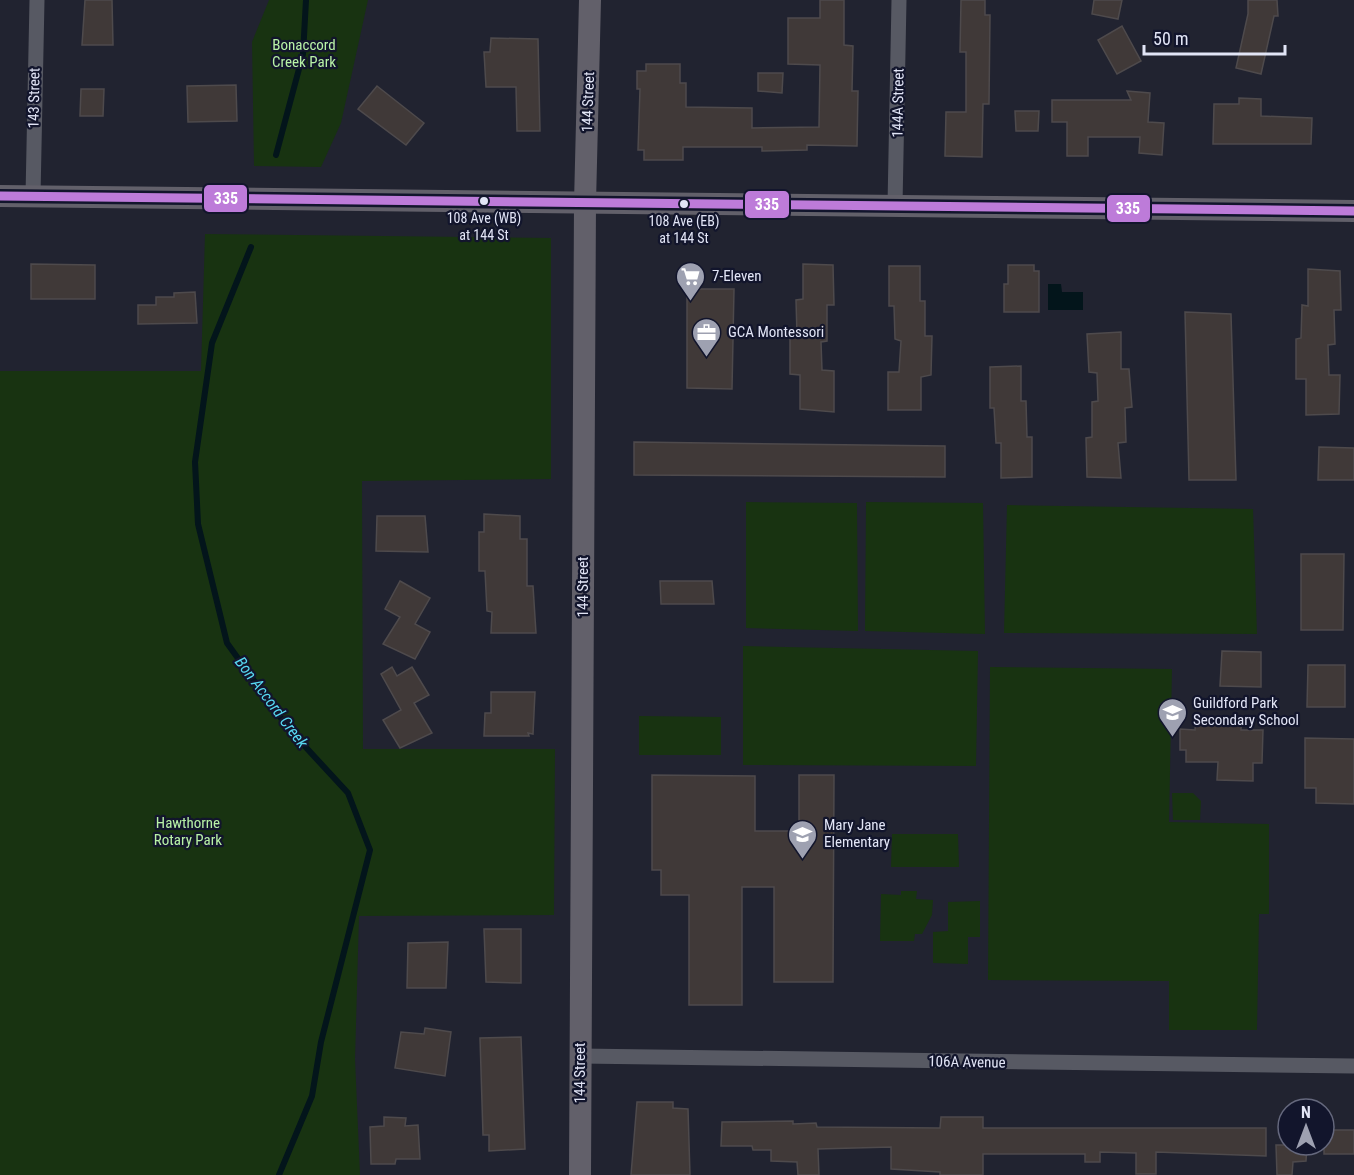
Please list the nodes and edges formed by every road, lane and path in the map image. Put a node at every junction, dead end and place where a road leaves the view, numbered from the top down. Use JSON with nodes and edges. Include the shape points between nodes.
{"nodes":[{"id":1,"x":37,"y":0,"type":"edge"},
{"id":2,"x":590,"y":0,"type":"edge"},
{"id":3,"x":899,"y":0,"type":"edge"},
{"id":4,"x":0,"y":196,"type":"edge"},
{"id":5,"x":33,"y":196,"type":"junction"},
{"id":6,"x":585,"y":203,"type":"junction"},
{"id":7,"x":896,"y":205,"type":"junction"},
{"id":8,"x":1354,"y":211,"type":"edge"},
{"id":9,"x":580,"y":1056,"type":"junction"},
{"id":10,"x":1354,"y":1066,"type":"edge"},
{"id":11,"x":579,"y":1175,"type":"edge"}],
"edges":[{"from":1,"to":5,"type":"street","name":"143 Street"},
{"from":2,"to":6,"type":"main road","name":"144 Street"},
{"from":3,"to":7,"type":"street","name":"144A Street"},
{"from":4,"to":5,"type":"main road"},
{"from":5,"to":6,"type":"main road"},
{"from":6,"to":7,"type":"main road"},
{"from":6,"to":9,"type":"main road","name":"144 Street"},
{"from":7,"to":8,"type":"main road"},
{"from":9,"to":10,"type":"street","name":"106A Avenue"},
{"from":9,"to":11,"type":"main road","name":"144 Street"}]}
